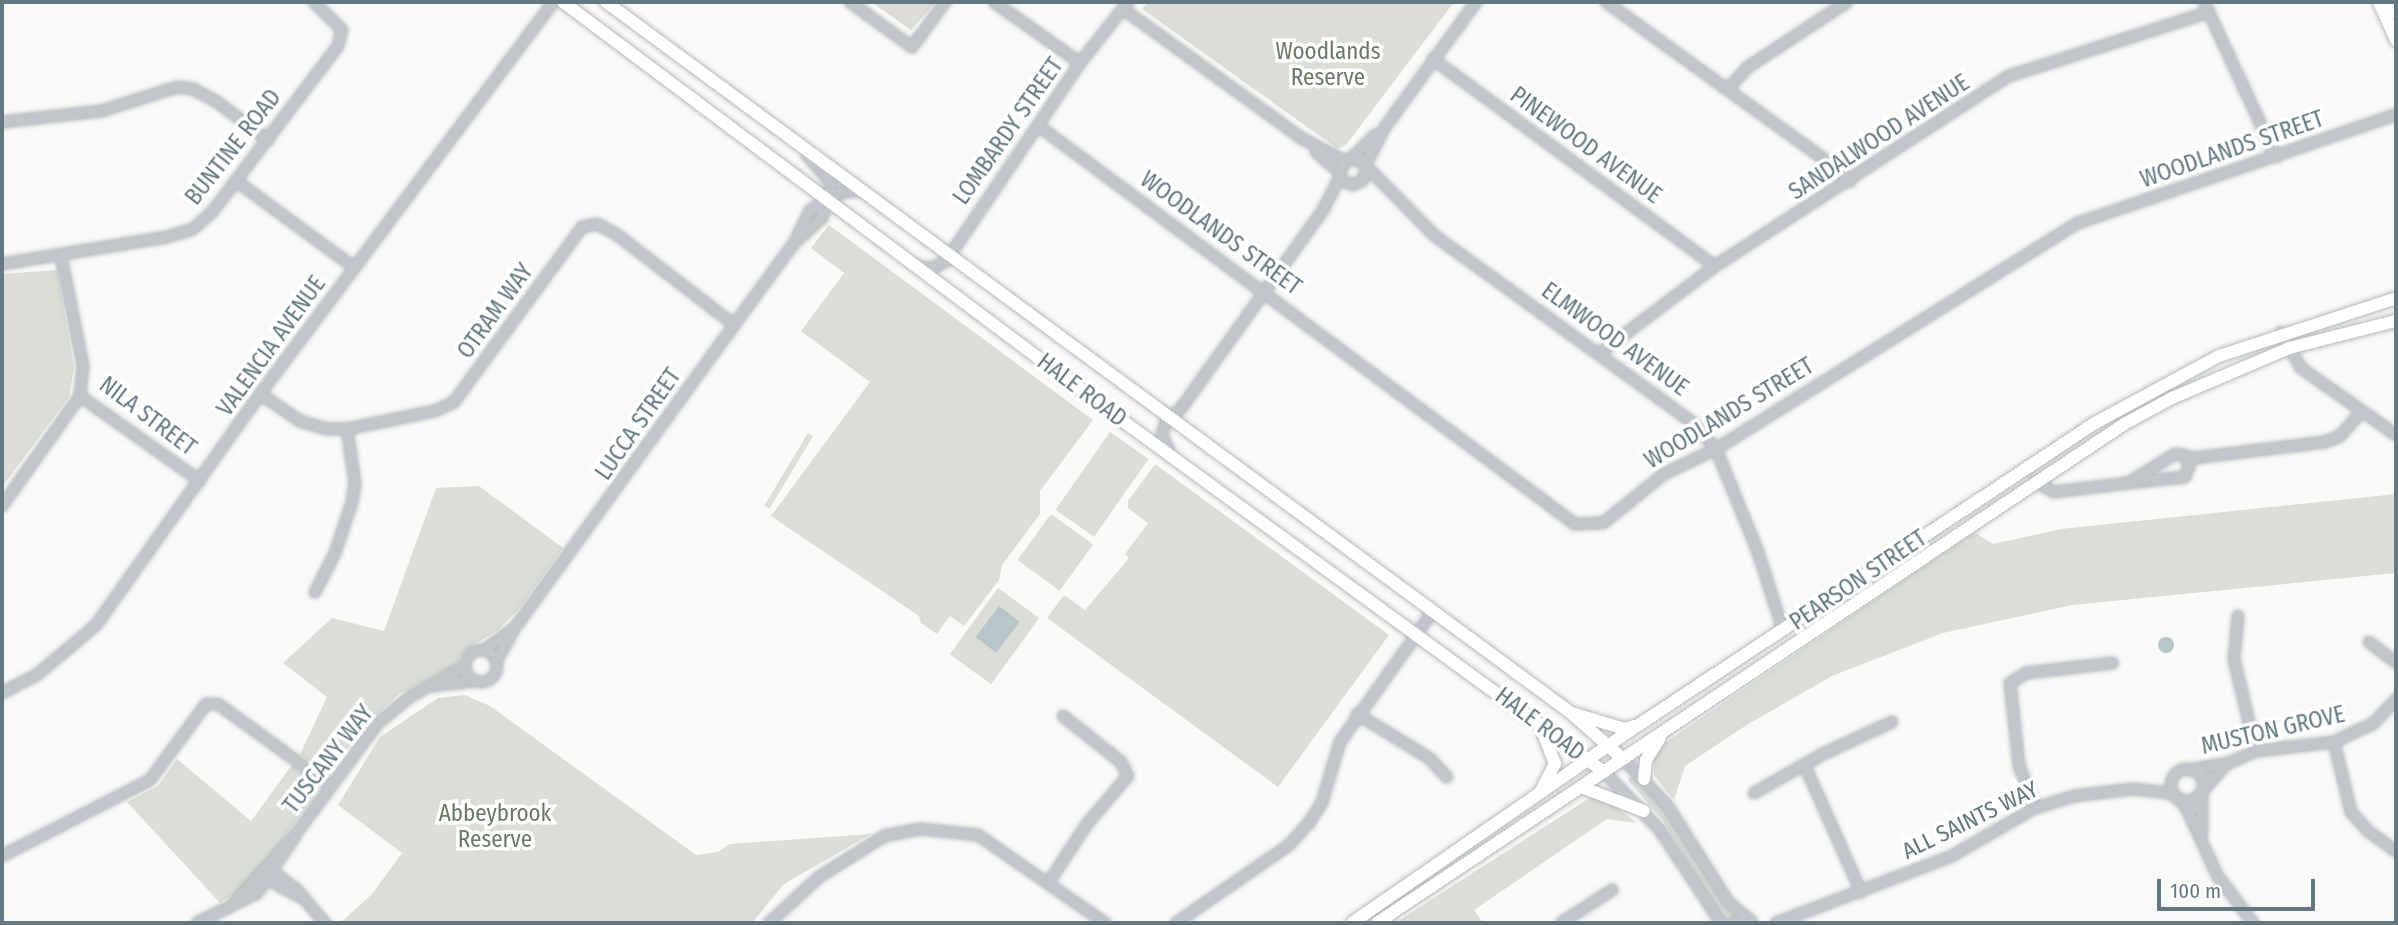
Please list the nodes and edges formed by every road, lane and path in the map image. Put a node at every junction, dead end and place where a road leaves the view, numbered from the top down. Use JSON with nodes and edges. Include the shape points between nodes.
{"nodes":[{"id":1,"x":314,"y":2,"type":"edge"},
{"id":2,"x":553,"y":2,"type":"edge"},
{"id":3,"x":563,"y":2,"type":"edge"},
{"id":4,"x":606,"y":2,"type":"edge"},
{"id":5,"x":850,"y":2,"type":"edge"},
{"id":6,"x":945,"y":2,"type":"edge"},
{"id":7,"x":994,"y":2,"type":"edge"},
{"id":8,"x":1476,"y":2,"type":"edge"},
{"id":9,"x":1606,"y":2,"type":"edge"},
{"id":10,"x":1847,"y":2,"type":"edge"},
{"id":11,"x":1126,"y":6,"type":"edge"},
{"id":12,"x":2207,"y":7,"type":"edge"},
{"id":13,"x":2389,"y":8,"type":"edge"},
{"id":14,"x":2396,"y":40,"type":"edge"},
{"id":15,"x":1433,"y":59,"type":"junction"},
{"id":16,"x":1080,"y":64,"type":"junction"},
{"id":17,"x":1728,"y":89,"type":"junction"},
{"id":18,"x":2396,"y":115,"type":"edge"},
{"id":19,"x":2,"y":122,"type":"edge"},
{"id":20,"x":1040,"y":127,"type":"junction"},
{"id":21,"x":1385,"y":127,"type":"junction"},
{"id":22,"x":1301,"y":138,"type":"junction"},
{"id":23,"x":268,"y":140,"type":"junction"},
{"id":24,"x":794,"y":141,"type":"junction"},
{"id":25,"x":2276,"y":156,"type":"junction"},
{"id":26,"x":1348,"y":160,"type":"junction"},
{"id":27,"x":1365,"y":168,"type":"junction"},
{"id":28,"x":1339,"y":174,"type":"junction"},
{"id":29,"x":236,"y":181,"type":"junction"},
{"id":30,"x":1850,"y":182,"type":"junction"},
{"id":31,"x":1357,"y":184,"type":"junction"},
{"id":32,"x":864,"y":191,"type":"junction"},
{"id":33,"x":828,"y":198,"type":"junction"},
{"id":34,"x":1397,"y":202,"type":"junction"},
{"id":35,"x":1322,"y":210,"type":"junction"},
{"id":36,"x":950,"y":255,"type":"junction"},
{"id":37,"x":61,"y":256,"type":"junction"},
{"id":38,"x":2,"y":264,"type":"edge"},
{"id":39,"x":915,"y":265,"type":"junction"},
{"id":40,"x":1715,"y":266,"type":"junction"},
{"id":41,"x":355,"y":268,"type":"junction"},
{"id":42,"x":1264,"y":290,"type":"junction"},
{"id":43,"x":2396,"y":298,"type":"edge"},
{"id":44,"x":2396,"y":321,"type":"edge"},
{"id":45,"x":734,"y":325,"type":"junction"},
{"id":46,"x":2281,"y":332,"type":"junction"},
{"id":47,"x":2289,"y":348,"type":"junction"},
{"id":48,"x":1601,"y":353,"type":"junction"},
{"id":49,"x":260,"y":394,"type":"junction"},
{"id":50,"x":80,"y":396,"type":"junction"},
{"id":51,"x":2361,"y":412,"type":"junction"},
{"id":52,"x":1171,"y":417,"type":"junction"},
{"id":53,"x":347,"y":429,"type":"junction"},
{"id":54,"x":2396,"y":435,"type":"edge"},
{"id":55,"x":1716,"y":449,"type":"junction"},
{"id":56,"x":1174,"y":458,"type":"junction"},
{"id":57,"x":2189,"y":461,"type":"junction"},
{"id":58,"x":2155,"y":464,"type":"junction"},
{"id":59,"x":2165,"y":479,"type":"junction"},
{"id":60,"x":200,"y":481,"type":"junction"},
{"id":61,"x":2034,"y":481,"type":"junction"},
{"id":62,"x":2128,"y":483,"type":"junction"},
{"id":63,"x":2,"y":506,"type":"edge"},
{"id":64,"x":315,"y":592,"type":"dead end"},
{"id":65,"x":1433,"y":611,"type":"junction"},
{"id":66,"x":2238,"y":616,"type":"dead end"},
{"id":67,"x":514,"y":629,"type":"junction"},
{"id":68,"x":1783,"y":631,"type":"junction"},
{"id":69,"x":1416,"y":634,"type":"junction"},
{"id":70,"x":2369,"y":642,"type":"dead end"},
{"id":71,"x":484,"y":650,"type":"junction"},
{"id":72,"x":497,"y":660,"type":"junction"},
{"id":73,"x":2112,"y":663,"type":"dead end"},
{"id":74,"x":2396,"y":663,"type":"edge"},
{"id":75,"x":465,"y":666,"type":"junction"},
{"id":76,"x":474,"y":681,"type":"junction"},
{"id":77,"x":431,"y":686,"type":"junction"},
{"id":78,"x":2,"y":693,"type":"edge"},
{"id":79,"x":2396,"y":699,"type":"edge"},
{"id":80,"x":1571,"y":713,"type":"junction"},
{"id":81,"x":1357,"y":715,"type":"junction"},
{"id":82,"x":1063,"y":716,"type":"dead end"},
{"id":83,"x":1535,"y":720,"type":"junction"},
{"id":84,"x":1892,"y":722,"type":"dead end"},
{"id":85,"x":1637,"y":726,"type":"junction"},
{"id":86,"x":1664,"y":731,"type":"junction"},
{"id":87,"x":2334,"y":742,"type":"junction"},
{"id":88,"x":1608,"y":746,"type":"junction"},
{"id":89,"x":2256,"y":751,"type":"junction"},
{"id":90,"x":1623,"y":759,"type":"junction"},
{"id":91,"x":1588,"y":760,"type":"junction"},
{"id":92,"x":2230,"y":763,"type":"junction"},
{"id":93,"x":1805,"y":766,"type":"junction"},
{"id":94,"x":2183,"y":771,"type":"junction"},
{"id":95,"x":1604,"y":772,"type":"junction"},
{"id":96,"x":1447,"y":776,"type":"dead end"},
{"id":97,"x":1644,"y":779,"type":"junction"},
{"id":98,"x":331,"y":786,"type":"junction"},
{"id":99,"x":1581,"y":787,"type":"junction"},
{"id":100,"x":2133,"y":789,"type":"junction"},
{"id":101,"x":2202,"y":792,"type":"junction"},
{"id":102,"x":1540,"y":793,"type":"junction"},
{"id":103,"x":1754,"y":793,"type":"dead end"},
{"id":104,"x":2178,"y":798,"type":"junction"},
{"id":105,"x":2035,"y":808,"type":"junction"},
{"id":106,"x":1644,"y":811,"type":"junction"},
{"id":107,"x":2202,"y":840,"type":"junction"},
{"id":108,"x":2396,"y":850,"type":"edge"},
{"id":109,"x":2,"y":856,"type":"edge"},
{"id":110,"x":268,"y":874,"type":"junction"},
{"id":111,"x":1049,"y":882,"type":"junction"},
{"id":112,"x":1612,"y":890,"type":"dead end"},
{"id":113,"x":1861,"y":892,"type":"junction"},
{"id":114,"x":1754,"y":922,"type":"edge"},
{"id":115,"x":1788,"y":922,"type":"edge"},
{"id":116,"x":197,"y":923,"type":"edge"},
{"id":117,"x":325,"y":923,"type":"edge"},
{"id":118,"x":769,"y":923,"type":"edge"},
{"id":119,"x":1105,"y":923,"type":"edge"},
{"id":120,"x":1176,"y":923,"type":"edge"},
{"id":121,"x":1352,"y":923,"type":"edge"},
{"id":122,"x":1377,"y":923,"type":"edge"},
{"id":123,"x":1562,"y":923,"type":"edge"},
{"id":124,"x":1721,"y":923,"type":"edge"},
{"id":125,"x":1733,"y":923,"type":"edge"},
{"id":126,"x":1776,"y":923,"type":"edge"},
{"id":127,"x":2253,"y":923,"type":"edge"}],
"edges":[{"from":1,"to":23,"type":"street","name":"BUNTINE ROAD","via":[[342,30],[338,46]]},
{"from":2,"to":41,"type":"street","name":"VALENCIA AVENUE"},
{"from":3,"to":33,"type":"main road","name":"HALE ROAD"},
{"from":4,"to":24,"type":"main road","name":"HALE ROAD"},
{"from":5,"to":6,"type":"street","via":[[912,47]]},
{"from":7,"to":16,"type":"street"},
{"from":8,"to":15,"type":"street"},
{"from":9,"to":17,"type":"street"},
{"from":10,"to":17,"type":"street","via":[[1748,67]]},
{"from":11,"to":16,"type":"street","name":"LOMBARDY STREET"},
{"from":11,"to":22,"type":"street","name":"ELMWOOD AVENUE"},
{"from":12,"to":25,"type":"street"},
{"from":12,"to":30,"type":"street","name":"SANDALWOOD AVENUE","via":[[2009,76]]},
{"from":13,"to":14,"type":"main road"},
{"from":15,"to":21,"type":"street"},
{"from":15,"to":40,"type":"street","name":"PINEWOOD AVENUE"},
{"from":16,"to":20,"type":"street","name":"LOMBARDY STREET"},
{"from":17,"to":30,"type":"street"},
{"from":18,"to":25,"type":"street","name":"WOODLANDS STREET"},
{"from":19,"to":23,"type":"street","via":[[101,111],[177,87],[193,89],[217,102]]},
{"from":20,"to":36,"type":"street","name":"LOMBARDY STREET"},
{"from":20,"to":42,"type":"street","name":"WOODLANDS STREET"},
{"from":21,"to":26,"type":"street"},
{"from":21,"to":27,"type":"street"},
{"from":22,"to":26,"type":"street","name":"ELMWOOD AVENUE"},
{"from":22,"to":28,"type":"street","name":"ELMWOOD AVENUE"},
{"from":23,"to":29,"type":"street","name":"BUNTINE ROAD"},
{"from":24,"to":32,"type":"main road","name":"HALE ROAD"},
{"from":24,"to":33,"type":"street","via":[[830,179]]},
{"from":25,"to":55,"type":"street","name":"WOODLANDS STREET","via":[[2078,223]]},
{"from":26,"to":27,"type":"street","name":"ELMWOOD AVENUE"},
{"from":26,"to":28,"type":"street"},
{"from":27,"to":31,"type":"street"},
{"from":27,"to":34,"type":"street","name":"ELMWOOD AVENUE"},
{"from":28,"to":31,"type":"street","name":"ELMWOOD AVENUE"},
{"from":28,"to":35,"type":"street"},
{"from":29,"to":37,"type":"street","name":"BUNTINE ROAD","via":[[193,229]]},
{"from":29,"to":41,"type":"street"},
{"from":30,"to":40,"type":"street","name":"SANDALWOOD AVENUE"},
{"from":31,"to":34,"type":"street","name":"ELMWOOD AVENUE"},
{"from":31,"to":35,"type":"street"},
{"from":32,"to":33,"type":"street"},
{"from":32,"to":36,"type":"main road","name":"HALE ROAD"},
{"from":33,"to":39,"type":"main road","name":"HALE ROAD"},
{"from":33,"to":45,"type":"street","name":"LUCCA STREET","via":[[810,210],[794,243]]},
{"from":34,"to":48,"type":"street","name":"ELMWOOD AVENUE","via":[[1435,236]]},
{"from":35,"to":42,"type":"street"},
{"from":36,"to":39,"type":"street","via":[[931,269]]},
{"from":36,"to":52,"type":"main road","name":"HALE ROAD"},
{"from":37,"to":38,"type":"street","name":"BUNTINE ROAD"},
{"from":37,"to":50,"type":"street","name":"NILA STREET","via":[[83,366]]},
{"from":39,"to":56,"type":"main road","name":"HALE ROAD"},
{"from":40,"to":48,"type":"street","name":"SANDALWOOD AVENUE"},
{"from":41,"to":49,"type":"street","name":"VALENCIA AVENUE"},
{"from":42,"to":52,"type":"street"},
{"from":42,"to":55,"type":"street","name":"WOODLANDS STREET","via":[[1574,524],[1603,523],[1664,474]]},
{"from":43,"to":46,"type":"main road","name":"PEARSON STREET"},
{"from":44,"to":47,"type":"main road","name":"PEARSON STREET"},
{"from":45,"to":53,"type":"street","name":"OTRAM WAY","via":[[616,234],[597,224],[582,228],[454,402],[435,411]]},
{"from":45,"to":67,"type":"street","name":"LUCCA STREET"},
{"from":46,"to":47,"type":"street"},
{"from":46,"to":68,"type":"main road","name":"PEARSON STREET","via":[[2208,361],[2095,423]]},
{"from":47,"to":51,"type":"street","via":[[2301,368]]},
{"from":47,"to":61,"type":"main road","name":"PEARSON STREET","via":[[2172,398]]},
{"from":48,"to":55,"type":"street","name":"ELMWOOD AVENUE","via":[[1692,422]]},
{"from":49,"to":53,"type":"street","name":"OTRAM WAY","via":[[300,421]]},
{"from":49,"to":60,"type":"street","name":"VALENCIA AVENUE"},
{"from":50,"to":60,"type":"street","name":"NILA STREET"},
{"from":50,"to":63,"type":"street"},
{"from":51,"to":54,"type":"street"},
{"from":51,"to":57,"type":"street","via":[[2333,439]]},
{"from":52,"to":56,"type":"street","via":[[1162,436]]},
{"from":52,"to":65,"type":"main road","name":"HALE ROAD"},
{"from":53,"to":64,"type":"street","via":[[355,482],[352,502],[335,553]]},
{"from":55,"to":68,"type":"street","name":"ELMWOOD AVENUE"},
{"from":56,"to":69,"type":"main road","name":"HALE ROAD"},
{"from":57,"to":58,"type":"street"},
{"from":57,"to":59,"type":"street","via":[[2185,477]]},
{"from":58,"to":59,"type":"street","via":[[2152,473]]},
{"from":58,"to":62,"type":"street"},
{"from":59,"to":62,"type":"street"},
{"from":60,"to":78,"type":"street","name":"VALENCIA AVENUE","via":[[96,625],[38,674]]},
{"from":61,"to":62,"type":"street","via":[[2043,490],[2054,492]]},
{"from":61,"to":86,"type":"main road","name":"PEARSON STREET"},
{"from":65,"to":69,"type":"street"},
{"from":65,"to":80,"type":"main road","name":"HALE ROAD"},
{"from":66,"to":89,"type":"street","via":[[2234,659]]},
{"from":67,"to":71,"type":"street","name":"LUCCA STREET"},
{"from":67,"to":72,"type":"street","name":"LUCCA STREET"},
{"from":68,"to":85,"type":"main road","name":"PEARSON STREET"},
{"from":69,"to":81,"type":"street"},
{"from":69,"to":83,"type":"main road","name":"HALE ROAD"},
{"from":70,"to":74,"type":"street"},
{"from":71,"to":72,"type":"street"},
{"from":71,"to":75,"type":"street","via":[[469,655]]},
{"from":72,"to":76,"type":"street","via":[[490,681]]},
{"from":73,"to":105,"type":"street","via":[[2026,673],[2010,683],[2017,757]]},
{"from":75,"to":76,"type":"street"},
{"from":75,"to":77,"type":"street","name":"TUSCANY WAY"},
{"from":76,"to":77,"type":"street","name":"TUSCANY WAY"},
{"from":77,"to":98,"type":"street","name":"TUSCANY WAY","via":[[379,723]]},
{"from":79,"to":87,"type":"street","name":"MUSTON GROVE","via":[[2374,723]]},
{"from":80,"to":85,"type":"main road","via":[[1625,729]]},
{"from":80,"to":88,"type":"main road","name":"HALE ROAD"},
{"from":81,"to":96,"type":"street","via":[[1429,758]]},
{"from":81,"to":120,"type":"street","via":[[1340,742],[1322,802],[1309,823],[1289,845]]},
{"from":82,"to":111,"type":"street","via":[[1121,762],[1128,776],[1087,824]]},
{"from":83,"to":91,"type":"main road","name":"HALE ROAD"},
{"from":83,"to":102,"type":"main road","via":[[1554,752],[1555,764]]},
{"from":84,"to":93,"type":"street"},
{"from":85,"to":88,"type":"main road","name":"PEARSON STREET"},
{"from":86,"to":90,"type":"main road","name":"PEARSON STREET"},
{"from":86,"to":97,"type":"main road","via":[[1646,760]]},
{"from":87,"to":89,"type":"street","name":"MUSTON GROVE"},
{"from":87,"to":108,"type":"street","via":[[2351,812],[2368,831]]},
{"from":88,"to":90,"type":"main road","name":"HALE ROAD"},
{"from":88,"to":91,"type":"main road","name":"PEARSON STREET"},
{"from":89,"to":92,"type":"street","name":"MUSTON GROVE"},
{"from":90,"to":95,"type":"main road","name":"PEARSON STREET"},
{"from":90,"to":97,"type":"street"},
{"from":91,"to":95,"type":"main road","name":"HALE ROAD"},
{"from":91,"to":102,"type":"main road","name":"PEARSON STREET"},
{"from":92,"to":94,"type":"street","name":"MUSTON GROVE"},
{"from":92,"to":101,"type":"street"},
{"from":93,"to":103,"type":"street"},
{"from":93,"to":113,"type":"street"},
{"from":94,"to":100,"type":"street","name":"MUSTON GROVE"},
{"from":94,"to":101,"type":"street","via":[[2201,777]]},
{"from":94,"to":104,"type":"street","via":[[2171,786]]},
{"from":95,"to":99,"type":"main road","name":"PEARSON STREET"},
{"from":95,"to":106,"type":"street"},
{"from":97,"to":114,"type":"street","via":[[1667,805],[1729,903]]},
{"from":98,"to":109,"type":"street","via":[[218,704],[206,704],[150,780]]},
{"from":98,"to":110,"type":"street","name":"TUSCANY WAY"},
{"from":99,"to":106,"type":"main road"},
{"from":99,"to":122,"type":"main road","name":"PEARSON STREET"},
{"from":100,"to":104,"type":"street"},
{"from":100,"to":105,"type":"street","name":"ALL SAINTS WAY","via":[[2074,796]]},
{"from":101,"to":104,"type":"street","via":[[2190,801]]},
{"from":101,"to":107,"type":"street"},
{"from":102,"to":121,"type":"main road","name":"PEARSON STREET"},
{"from":104,"to":107,"type":"street"},
{"from":105,"to":113,"type":"street","name":"ALL SAINTS WAY","via":[[1950,857]]},
{"from":106,"to":124,"type":"street"},
{"from":107,"to":127,"type":"street","via":[[2217,875]]},
{"from":110,"to":116,"type":"street","name":"TUSCANY WAY","via":[[243,904]]},
{"from":110,"to":117,"type":"street","via":[[303,899]]},
{"from":111,"to":118,"type":"street","via":[[978,835],[921,829],[884,836],[818,877]]},
{"from":111,"to":119,"type":"street"},
{"from":112,"to":123,"type":"street"},
{"from":113,"to":115,"type":"street","name":"ALL SAINTS WAY"},
{"from":114,"to":125,"type":"street"},
{"from":115,"to":126,"type":"street","name":"ALL SAINTS WAY"}]}
